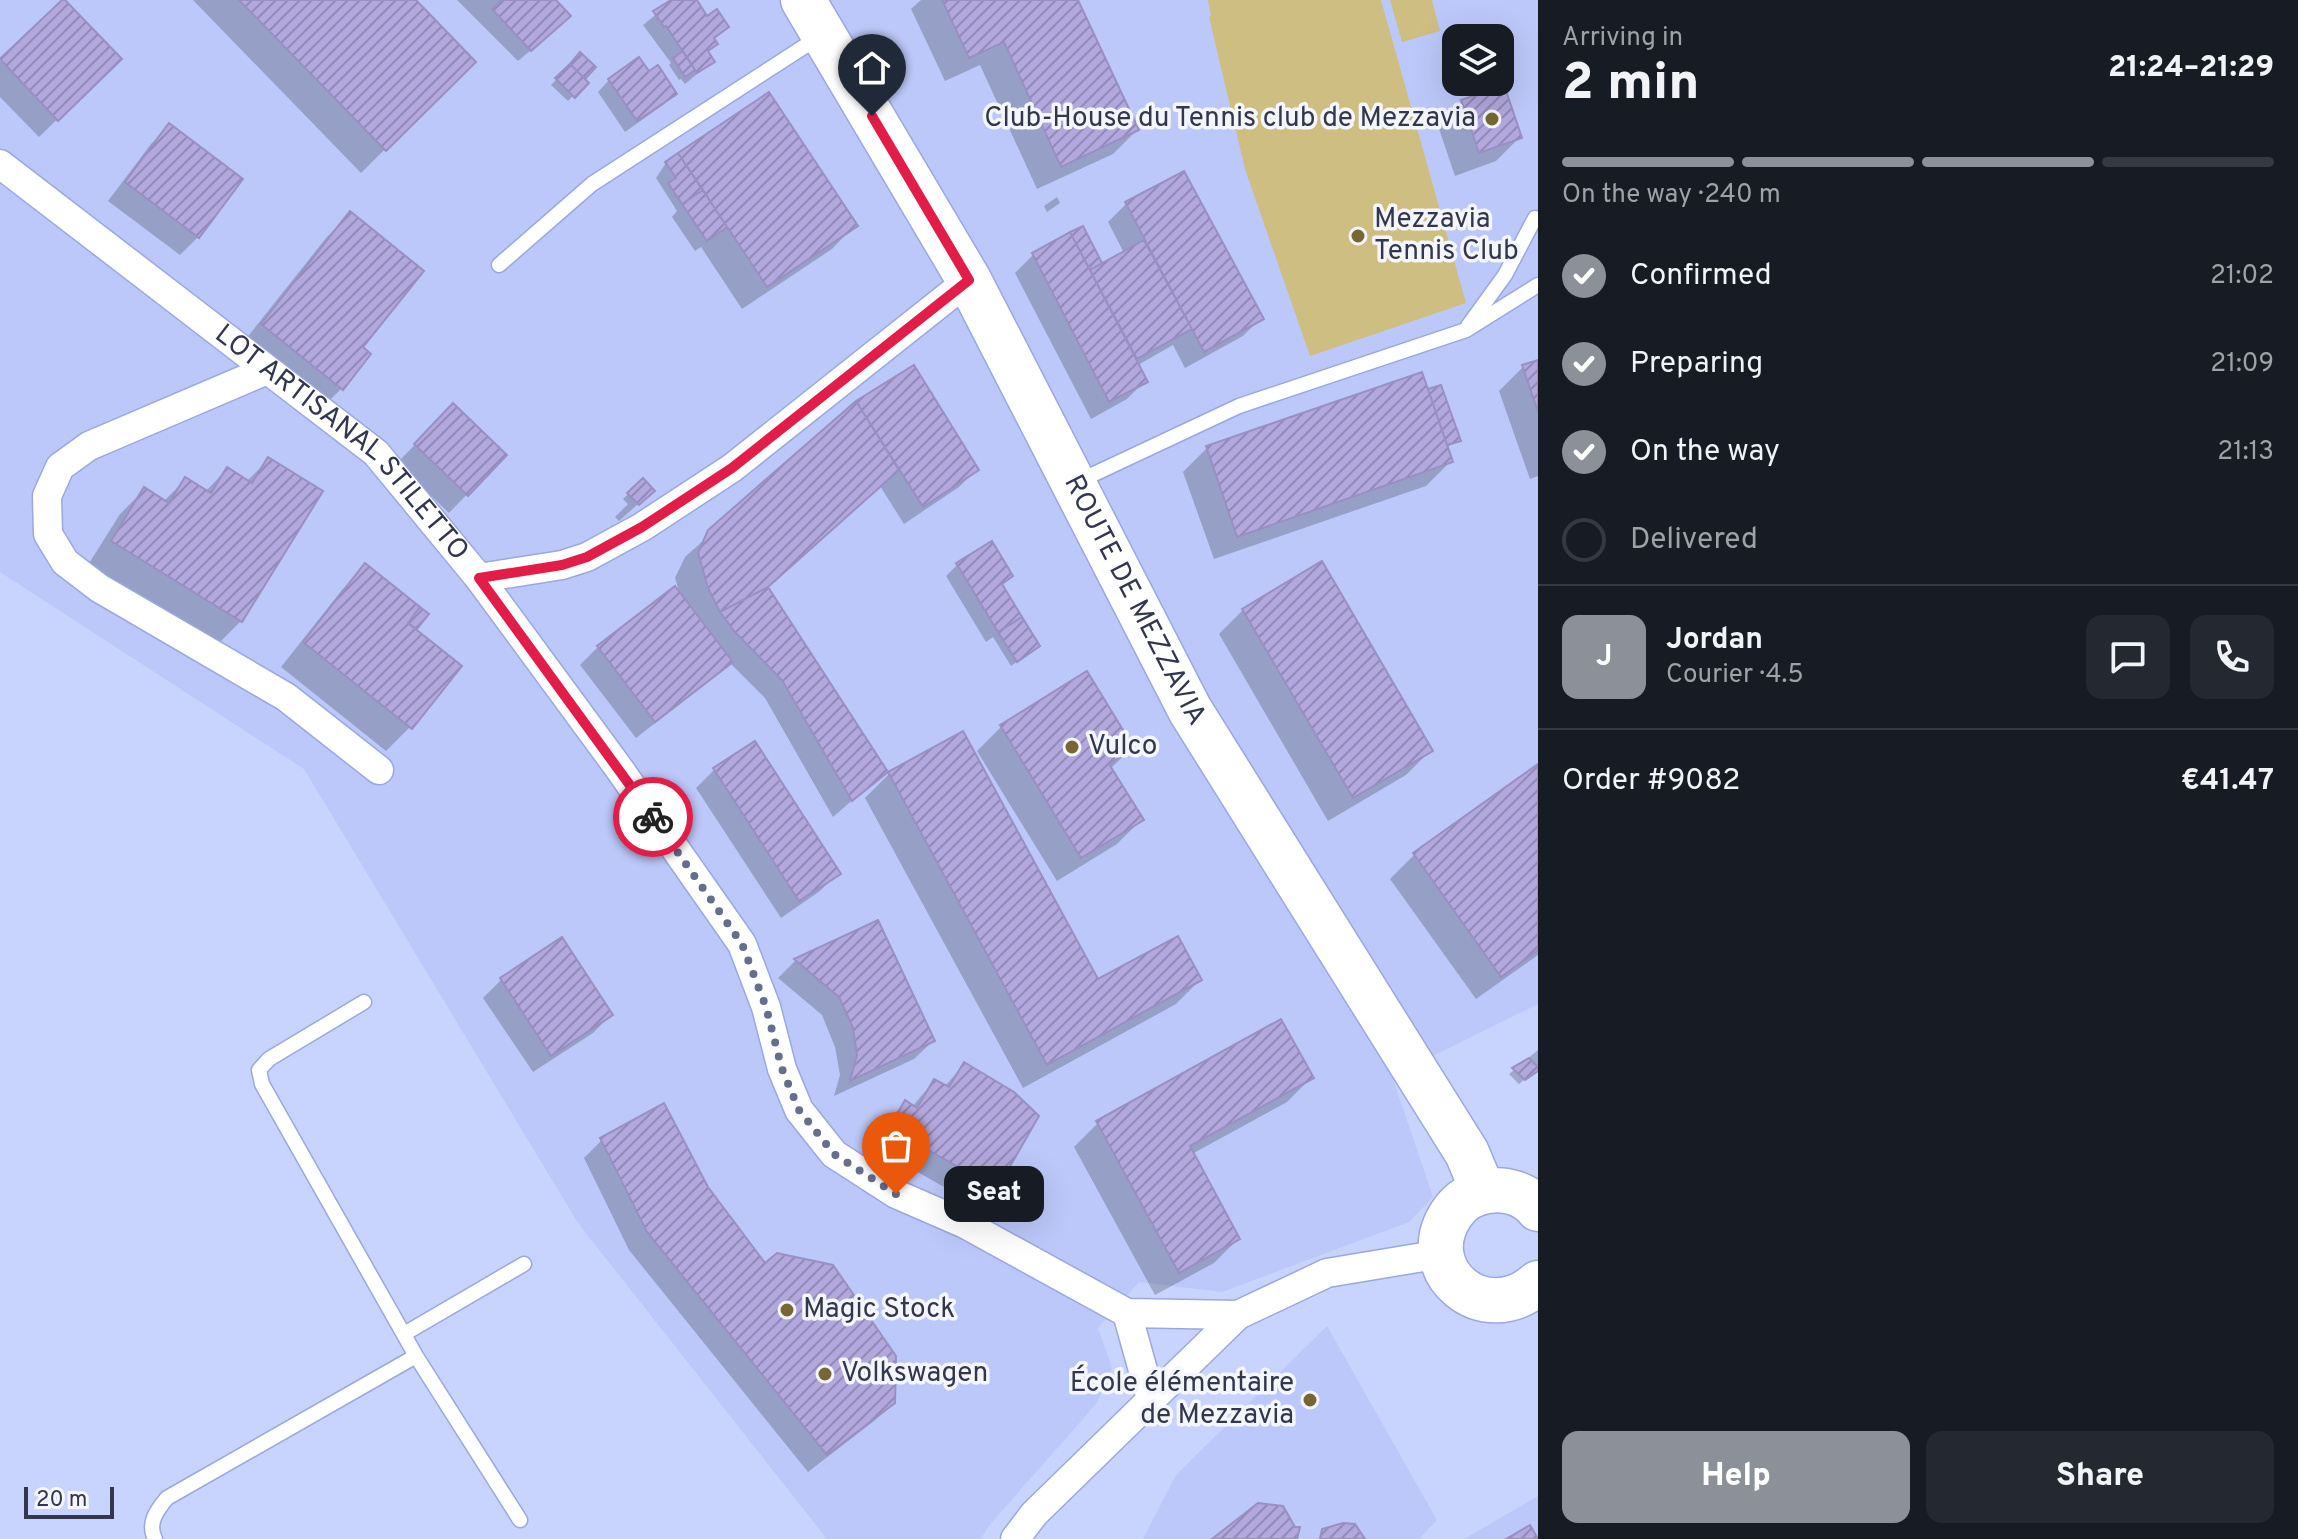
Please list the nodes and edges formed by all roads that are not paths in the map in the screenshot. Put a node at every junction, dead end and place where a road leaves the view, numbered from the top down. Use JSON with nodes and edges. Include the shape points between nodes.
{"nodes":[{"id":1,"x":813,"y":17,"type":"edge"},
{"id":2,"x":0,"y":164,"type":"edge"},
{"id":3,"x":1535,"y":218,"type":"dead end"},
{"id":4,"x":499,"y":265,"type":"dead end"},
{"id":5,"x":969,"y":280,"type":"junction"},
{"id":6,"x":1538,"y":285,"type":"edge"},
{"id":7,"x":1466,"y":330,"type":"junction"},
{"id":8,"x":267,"y":370,"type":"junction"},
{"id":9,"x":1074,"y":485,"type":"junction"},
{"id":10,"x":479,"y":578,"type":"junction"},
{"id":11,"x":379,"y":770,"type":"dead end"},
{"id":12,"x":364,"y":1002,"type":"dead end"},
{"id":13,"x":1483,"y":1191,"type":"junction"},
{"id":14,"x":1538,"y":1209,"type":"edge"},
{"id":15,"x":1441,"y":1254,"type":"junction"},
{"id":16,"x":524,"y":1264,"type":"dead end"},
{"id":17,"x":1529,"y":1302,"type":"edge"},
{"id":18,"x":1127,"y":1313,"type":"junction"},
{"id":19,"x":1238,"y":1315,"type":"junction"},
{"id":20,"x":404,"y":1334,"type":"junction"},
{"id":21,"x":416,"y":1356,"type":"junction"},
{"id":22,"x":1151,"y":1399,"type":"junction"},
{"id":23,"x":520,"y":1520,"type":"dead end"},
{"id":24,"x":155,"y":1539,"type":"edge"},
{"id":25,"x":1015,"y":1539,"type":"edge"}],
"edges":[{"from":1,"to":4,"type":"lane","via":[[592,184]]},
{"from":1,"to":5,"type":"main road","name":"ROUTE DE MEZZAVIA"},
{"from":2,"to":8,"type":"street","name":"LOT ARTISANAL STILETTO"},
{"from":3,"to":7,"type":"lane","via":[[1505,275]]},
{"from":5,"to":9,"type":"main road","name":"ROUTE DE MEZZAVIA"},
{"from":5,"to":10,"type":"street","via":[[732,468],[642,527],[575,561]]},
{"from":6,"to":7,"type":"lane"},
{"from":7,"to":9,"type":"lane","via":[[1239,406]]},
{"from":8,"to":10,"type":"street","name":"LOT ARTISANAL STILETTO","via":[[376,453]]},
{"from":8,"to":11,"type":"street","via":[[89,446],[60,467],[47,496],[48,534],[65,562],[99,588],[286,697]]},
{"from":9,"to":13,"type":"main road","name":"ROUTE DE MEZZAVIA","via":[[1190,710],[1467,1153]]},
{"from":10,"to":18,"type":"street","name":"LOT ARTISANAL STILETTO","via":[[742,944],[799,1110],[834,1154],[896,1194],[965,1224]]},
{"from":12,"to":20,"type":"lane","via":[[259,1070],[262,1084]]},
{"from":13,"to":14,"type":"main road","via":[[1519,1194]]},
{"from":13,"to":15,"type":"main road","via":[[1455,1208],[1441,1237]]},
{"from":15,"to":17,"type":"main road","via":[[1447,1272],[1475,1297]]},
{"from":15,"to":19,"type":"street","via":[[1327,1273]]},
{"from":16,"to":20,"type":"lane"},
{"from":18,"to":19,"type":"street"},
{"from":18,"to":22,"type":"street"},
{"from":19,"to":22,"type":"street"},
{"from":20,"to":21,"type":"lane"},
{"from":21,"to":23,"type":"lane"},
{"from":21,"to":24,"type":"lane","via":[[167,1498],[155,1513]]},
{"from":22,"to":25,"type":"street"}]}
